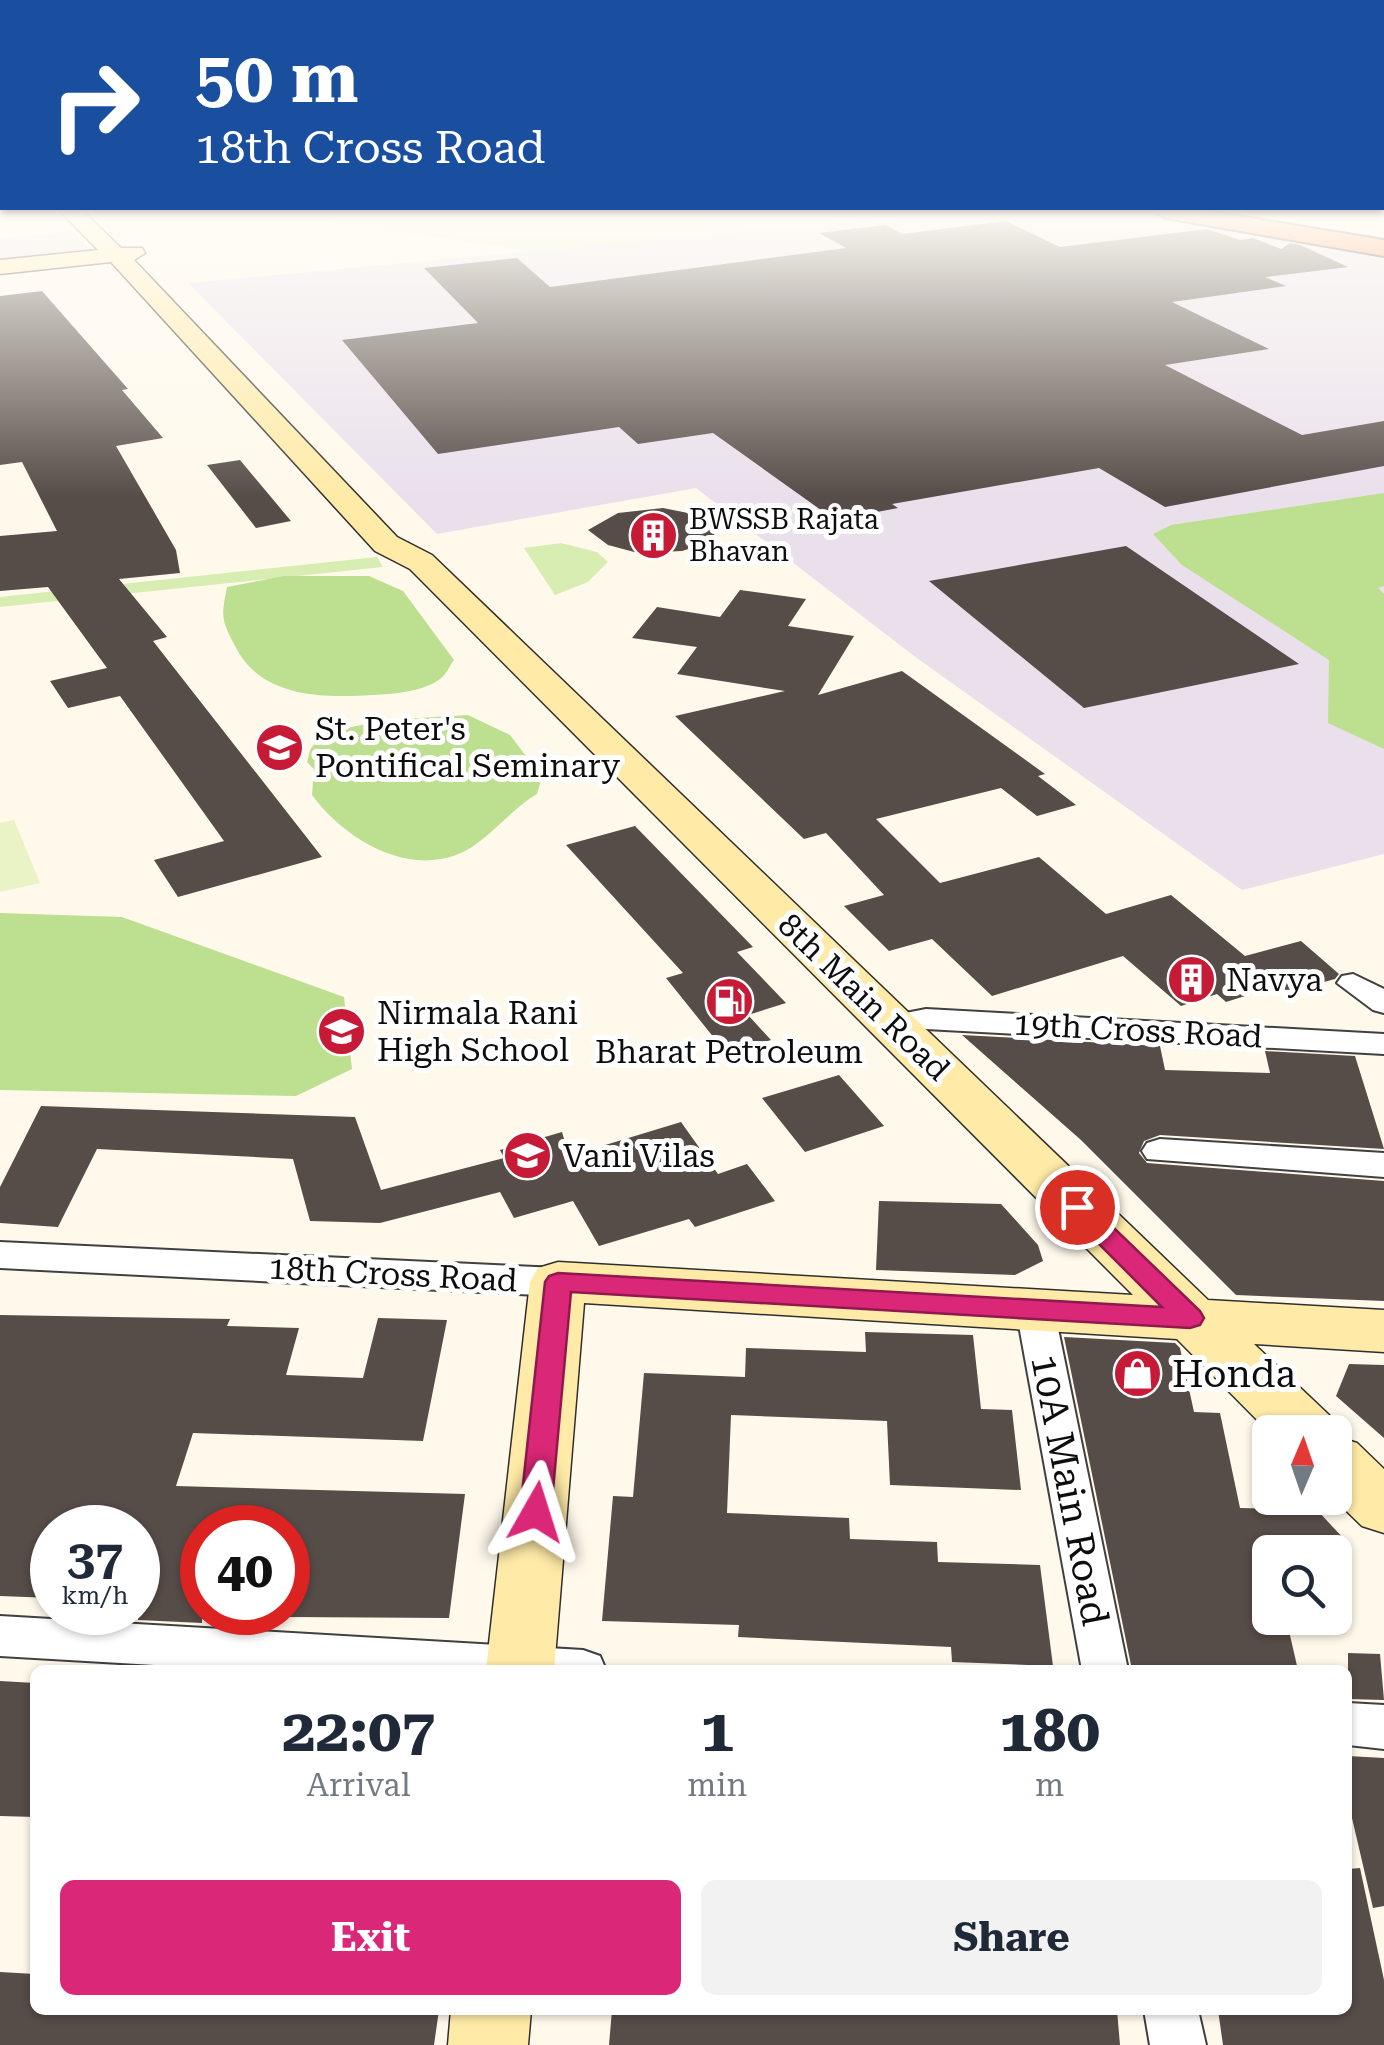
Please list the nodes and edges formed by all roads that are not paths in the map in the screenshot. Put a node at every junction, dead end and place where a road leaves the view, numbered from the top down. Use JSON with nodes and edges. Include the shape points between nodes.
{"nodes":[{"id":1,"x":174,"y":306,"type":"edge"},
{"id":2,"x":1353,"y":982,"type":"dead end"},
{"id":3,"x":1384,"y":1003,"type":"edge"},
{"id":4,"x":892,"y":1025,"type":"junction"},
{"id":5,"x":1384,"y":1044,"type":"edge"},
{"id":6,"x":1160,"y":1151,"type":"dead end"},
{"id":7,"x":1384,"y":1165,"type":"edge"},
{"id":8,"x":0,"y":1255,"type":"edge"},
{"id":9,"x":558,"y":1282,"type":"junction"},
{"id":10,"x":1035,"y":1309,"type":"junction"},
{"id":11,"x":1190,"y":1318,"type":"junction"},
{"id":12,"x":1384,"y":1330,"type":"edge"},
{"id":13,"x":1290,"y":1415,"type":"edge"},
{"id":14,"x":1352,"y":1477,"type":"edge"},
{"id":15,"x":1384,"y":1508,"type":"edge"},
{"id":16,"x":0,"y":1636,"type":"edge"},
{"id":17,"x":471,"y":1665,"type":"edge"},
{"id":18,"x":520,"y":1665,"type":"edge"},
{"id":19,"x":1104,"y":1665,"type":"edge"},
{"id":20,"x":1352,"y":1724,"type":"edge"},
{"id":21,"x":1384,"y":1727,"type":"edge"},
{"id":22,"x":491,"y":2015,"type":"edge"},
{"id":23,"x":1172,"y":2015,"type":"edge"},
{"id":24,"x":488,"y":2045,"type":"edge"},
{"id":25,"x":1178,"y":2045,"type":"edge"}],
"edges":[{"from":1,"to":4,"type":"main road","name":"8th Main Road","via":[[386,544],[420,562]]},
{"from":2,"to":3,"type":"street"},
{"from":4,"to":5,"type":"street","name":"19th Cross Road","via":[[926,1019]]},
{"from":4,"to":11,"type":"main road","name":"8th Main Road"},
{"from":6,"to":7,"type":"street"},
{"from":8,"to":9,"type":"street","name":"18th Cross Road"},
{"from":9,"to":10,"type":"main road","name":"18th Cross Road"},
{"from":9,"to":18,"type":"main road"},
{"from":10,"to":11,"type":"main road","name":"18th Cross Road"},
{"from":10,"to":19,"type":"street","name":"10A Main Road"},
{"from":11,"to":12,"type":"main road","name":"18th Cross Road"},
{"from":11,"to":13,"type":"main road","name":"8th Main Road"},
{"from":14,"to":15,"type":"main road"},
{"from":16,"to":17,"type":"street"},
{"from":20,"to":21,"type":"street"},
{"from":22,"to":24,"type":"main road"},
{"from":23,"to":25,"type":"street"}]}
